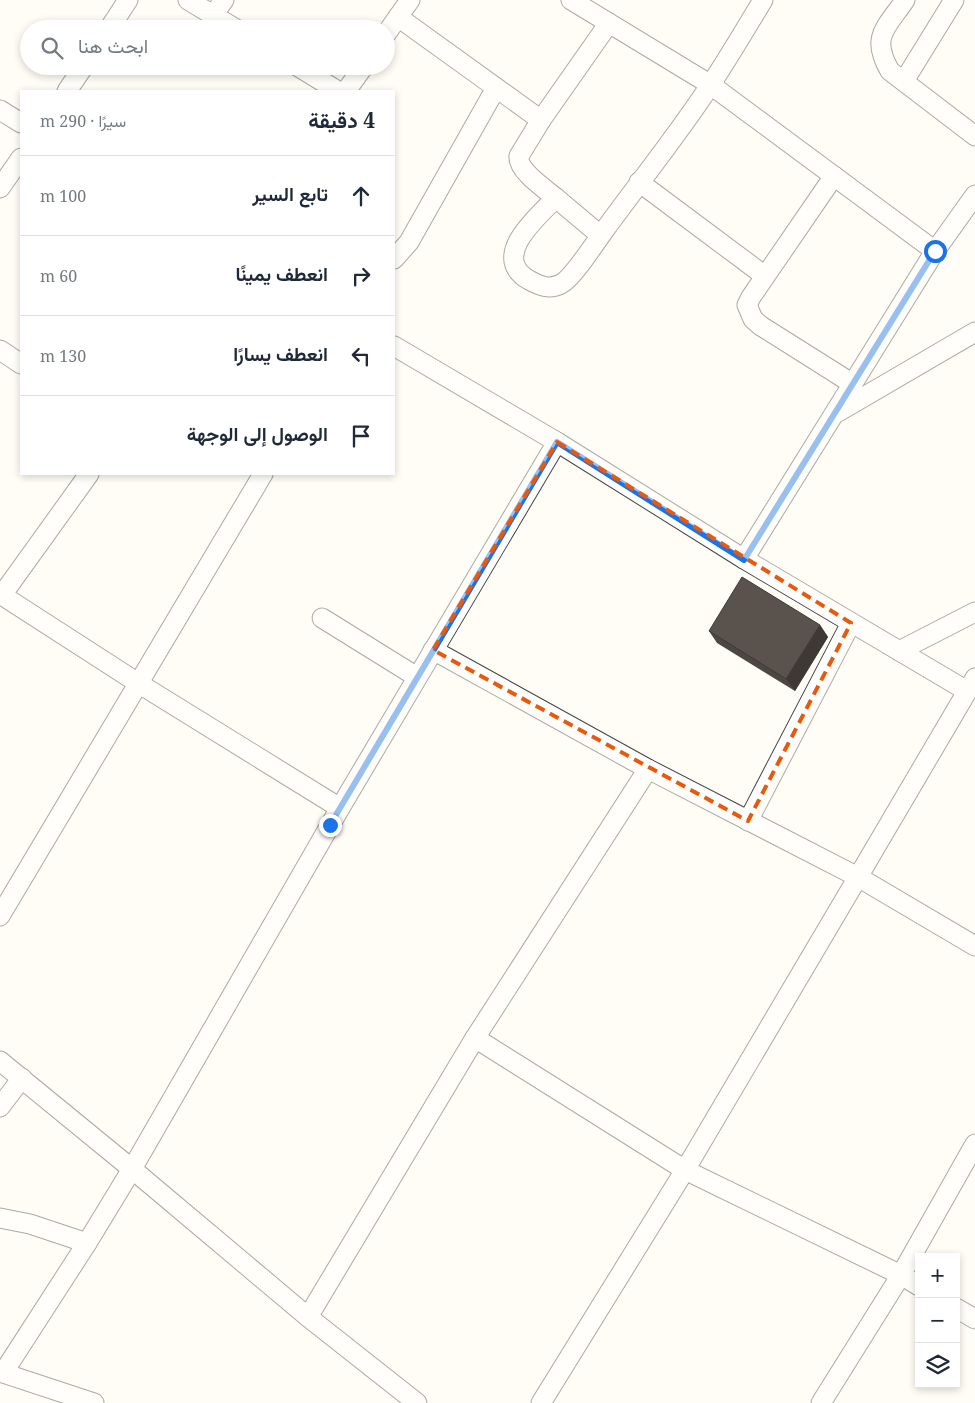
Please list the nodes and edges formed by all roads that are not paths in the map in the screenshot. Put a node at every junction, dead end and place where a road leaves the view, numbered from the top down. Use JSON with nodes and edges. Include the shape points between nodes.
{"nodes":[{"id":1,"x":128,"y":0,"type":"edge"},
{"id":2,"x":188,"y":0,"type":"edge"},
{"id":3,"x":410,"y":0,"type":"edge"},
{"id":4,"x":571,"y":0,"type":"edge"},
{"id":5,"x":763,"y":0,"type":"edge"},
{"id":6,"x":904,"y":0,"type":"edge"},
{"id":7,"x":954,"y":0,"type":"edge"},
{"id":8,"x":219,"y":8,"type":"edge"},
{"id":9,"x":398,"y":17,"type":"junction"},
{"id":10,"x":115,"y":20,"type":"edge"},
{"id":11,"x":229,"y":20,"type":"edge"},
{"id":12,"x":395,"y":21,"type":"edge"},
{"id":13,"x":609,"y":23,"type":"junction"},
{"id":14,"x":78,"y":75,"type":"edge"},
{"id":15,"x":312,"y":75,"type":"edge"},
{"id":16,"x":358,"y":75,"type":"edge"},
{"id":17,"x":904,"y":82,"type":"junction"},
{"id":18,"x":711,"y":85,"type":"junction"},
{"id":19,"x":496,"y":88,"type":"junction"},
{"id":20,"x":68,"y":90,"type":"edge"},
{"id":21,"x":336,"y":90,"type":"edge"},
{"id":22,"x":347,"y":90,"type":"edge"},
{"id":23,"x":0,"y":110,"type":"edge"},
{"id":24,"x":541,"y":120,"type":"junction"},
{"id":25,"x":20,"y":122,"type":"edge"},
{"id":26,"x":975,"y":136,"type":"edge"},
{"id":27,"x":20,"y":159,"type":"edge"},
{"id":28,"x":834,"y":176,"type":"junction"},
{"id":29,"x":639,"y":182,"type":"junction"},
{"id":30,"x":0,"y":188,"type":"edge"},
{"id":31,"x":975,"y":195,"type":"edge"},
{"id":32,"x":556,"y":198,"type":"junction"},
{"id":33,"x":600,"y":235,"type":"junction"},
{"id":34,"x":935,"y":251,"type":"junction"},
{"id":35,"x":395,"y":258,"type":"edge"},
{"id":36,"x":765,"y":276,"type":"junction"},
{"id":37,"x":975,"y":332,"type":"edge"},
{"id":38,"x":395,"y":347,"type":"edge"},
{"id":39,"x":0,"y":350,"type":"edge"},
{"id":40,"x":20,"y":363,"type":"edge"},
{"id":41,"x":853,"y":384,"type":"junction"},
{"id":42,"x":836,"y":413,"type":"junction"},
{"id":43,"x":557,"y":442,"type":"junction"},
{"id":44,"x":88,"y":475,"type":"edge"},
{"id":45,"x":262,"y":475,"type":"edge"},
{"id":46,"x":744,"y":560,"type":"junction"},
{"id":47,"x":1,"y":595,"type":"edge"},
{"id":48,"x":975,"y":612,"type":"edge"},
{"id":49,"x":322,"y":618,"type":"dead end"},
{"id":50,"x":851,"y":622,"type":"junction"},
{"id":51,"x":433,"y":650,"type":"junction"},
{"id":52,"x":899,"y":651,"type":"junction"},
{"id":53,"x":417,"y":677,"type":"junction"},
{"id":54,"x":138,"y":683,"type":"junction"},
{"id":55,"x":971,"y":685,"type":"edge"},
{"id":56,"x":648,"y":769,"type":"junction"},
{"id":57,"x":340,"y":808,"type":"junction"},
{"id":58,"x":748,"y":820,"type":"junction"},
{"id":59,"x":858,"y":877,"type":"junction"},
{"id":60,"x":0,"y":916,"type":"edge"},
{"id":61,"x":975,"y":946,"type":"edge"},
{"id":62,"x":475,"y":1038,"type":"junction"},
{"id":63,"x":0,"y":1060,"type":"edge"},
{"id":64,"x":22,"y":1078,"type":"junction"},
{"id":65,"x":0,"y":1107,"type":"edge"},
{"id":66,"x":975,"y":1144,"type":"edge"},
{"id":67,"x":132,"y":1169,"type":"junction"},
{"id":68,"x":685,"y":1170,"type":"junction"},
{"id":69,"x":0,"y":1218,"type":"edge"},
{"id":70,"x":87,"y":1243,"type":"junction"},
{"id":71,"x":901,"y":1275,"type":"junction"},
{"id":72,"x":915,"y":1284,"type":"edge"},
{"id":73,"x":960,"y":1310,"type":"edge"},
{"id":74,"x":308,"y":1317,"type":"junction"},
{"id":75,"x":975,"y":1319,"type":"edge"},
{"id":76,"x":2,"y":1372,"type":"edge"},
{"id":77,"x":94,"y":1403,"type":"edge"},
{"id":78,"x":417,"y":1403,"type":"edge"},
{"id":79,"x":540,"y":1403,"type":"edge"},
{"id":80,"x":821,"y":1403,"type":"edge"}],
"edges":[{"from":1,"to":10,"type":"street"},
{"from":2,"to":8,"type":"street"},
{"from":3,"to":9,"type":"street"},
{"from":4,"to":13,"type":"street"},
{"from":5,"to":18,"type":"street"},
{"from":6,"to":17,"type":"street","via":[[884,31],[880,46],[890,71]]},
{"from":7,"to":17,"type":"street"},
{"from":8,"to":11,"type":"street"},
{"from":9,"to":12,"type":"street"},
{"from":9,"to":19,"type":"street"},
{"from":13,"to":18,"type":"street"},
{"from":13,"to":24,"type":"street"},
{"from":14,"to":20,"type":"street"},
{"from":15,"to":21,"type":"street"},
{"from":16,"to":22,"type":"street"},
{"from":17,"to":26,"type":"street"},
{"from":18,"to":28,"type":"street"},
{"from":18,"to":29,"type":"street"},
{"from":19,"to":24,"type":"street"},
{"from":19,"to":35,"type":"street","via":[[409,242]]},
{"from":23,"to":25,"type":"street"},
{"from":24,"to":32,"type":"street","via":[[518,159],[524,171]]},
{"from":27,"to":30,"type":"street"},
{"from":28,"to":34,"type":"street"},
{"from":28,"to":36,"type":"street"},
{"from":29,"to":33,"type":"street"},
{"from":29,"to":36,"type":"street"},
{"from":31,"to":34,"type":"street"},
{"from":32,"to":33,"type":"street"},
{"from":32,"to":33,"type":"street","via":[[520,236],[515,249],[518,269],[527,278],[544,287],[562,283]]},
{"from":34,"to":41,"type":"street"},
{"from":36,"to":41,"type":"street","via":[[748,305],[753,319]]},
{"from":37,"to":42,"type":"street"},
{"from":38,"to":43,"type":"street"},
{"from":39,"to":40,"type":"street"},
{"from":41,"to":42,"type":"street"},
{"from":42,"to":46,"type":"street"},
{"from":43,"to":46,"type":"street"},
{"from":43,"to":51,"type":"street"},
{"from":44,"to":47,"type":"street"},
{"from":45,"to":54,"type":"street"},
{"from":46,"to":50,"type":"street"},
{"from":47,"to":54,"type":"street"},
{"from":48,"to":52,"type":"street"},
{"from":49,"to":53,"type":"street"},
{"from":50,"to":52,"type":"street"},
{"from":50,"to":58,"type":"street"},
{"from":51,"to":53,"type":"street"},
{"from":51,"to":56,"type":"street"},
{"from":52,"to":55,"type":"street"},
{"from":53,"to":57,"type":"street"},
{"from":54,"to":57,"type":"street"},
{"from":54,"to":60,"type":"street"},
{"from":55,"to":59,"type":"street"},
{"from":56,"to":58,"type":"street"},
{"from":56,"to":62,"type":"street"},
{"from":57,"to":67,"type":"street"},
{"from":58,"to":59,"type":"street"},
{"from":59,"to":61,"type":"street"},
{"from":59,"to":68,"type":"street"},
{"from":62,"to":68,"type":"street"},
{"from":62,"to":74,"type":"street"},
{"from":63,"to":64,"type":"street"},
{"from":64,"to":65,"type":"street"},
{"from":64,"to":67,"type":"street"},
{"from":66,"to":71,"type":"street"},
{"from":67,"to":70,"type":"street"},
{"from":67,"to":74,"type":"street"},
{"from":68,"to":71,"type":"street"},
{"from":68,"to":79,"type":"street"},
{"from":69,"to":70,"type":"street","via":[[30,1224]]},
{"from":70,"to":76,"type":"street"},
{"from":71,"to":72,"type":"street"},
{"from":71,"to":80,"type":"street"},
{"from":73,"to":75,"type":"street"},
{"from":74,"to":78,"type":"street"},
{"from":76,"to":77,"type":"street"}]}
